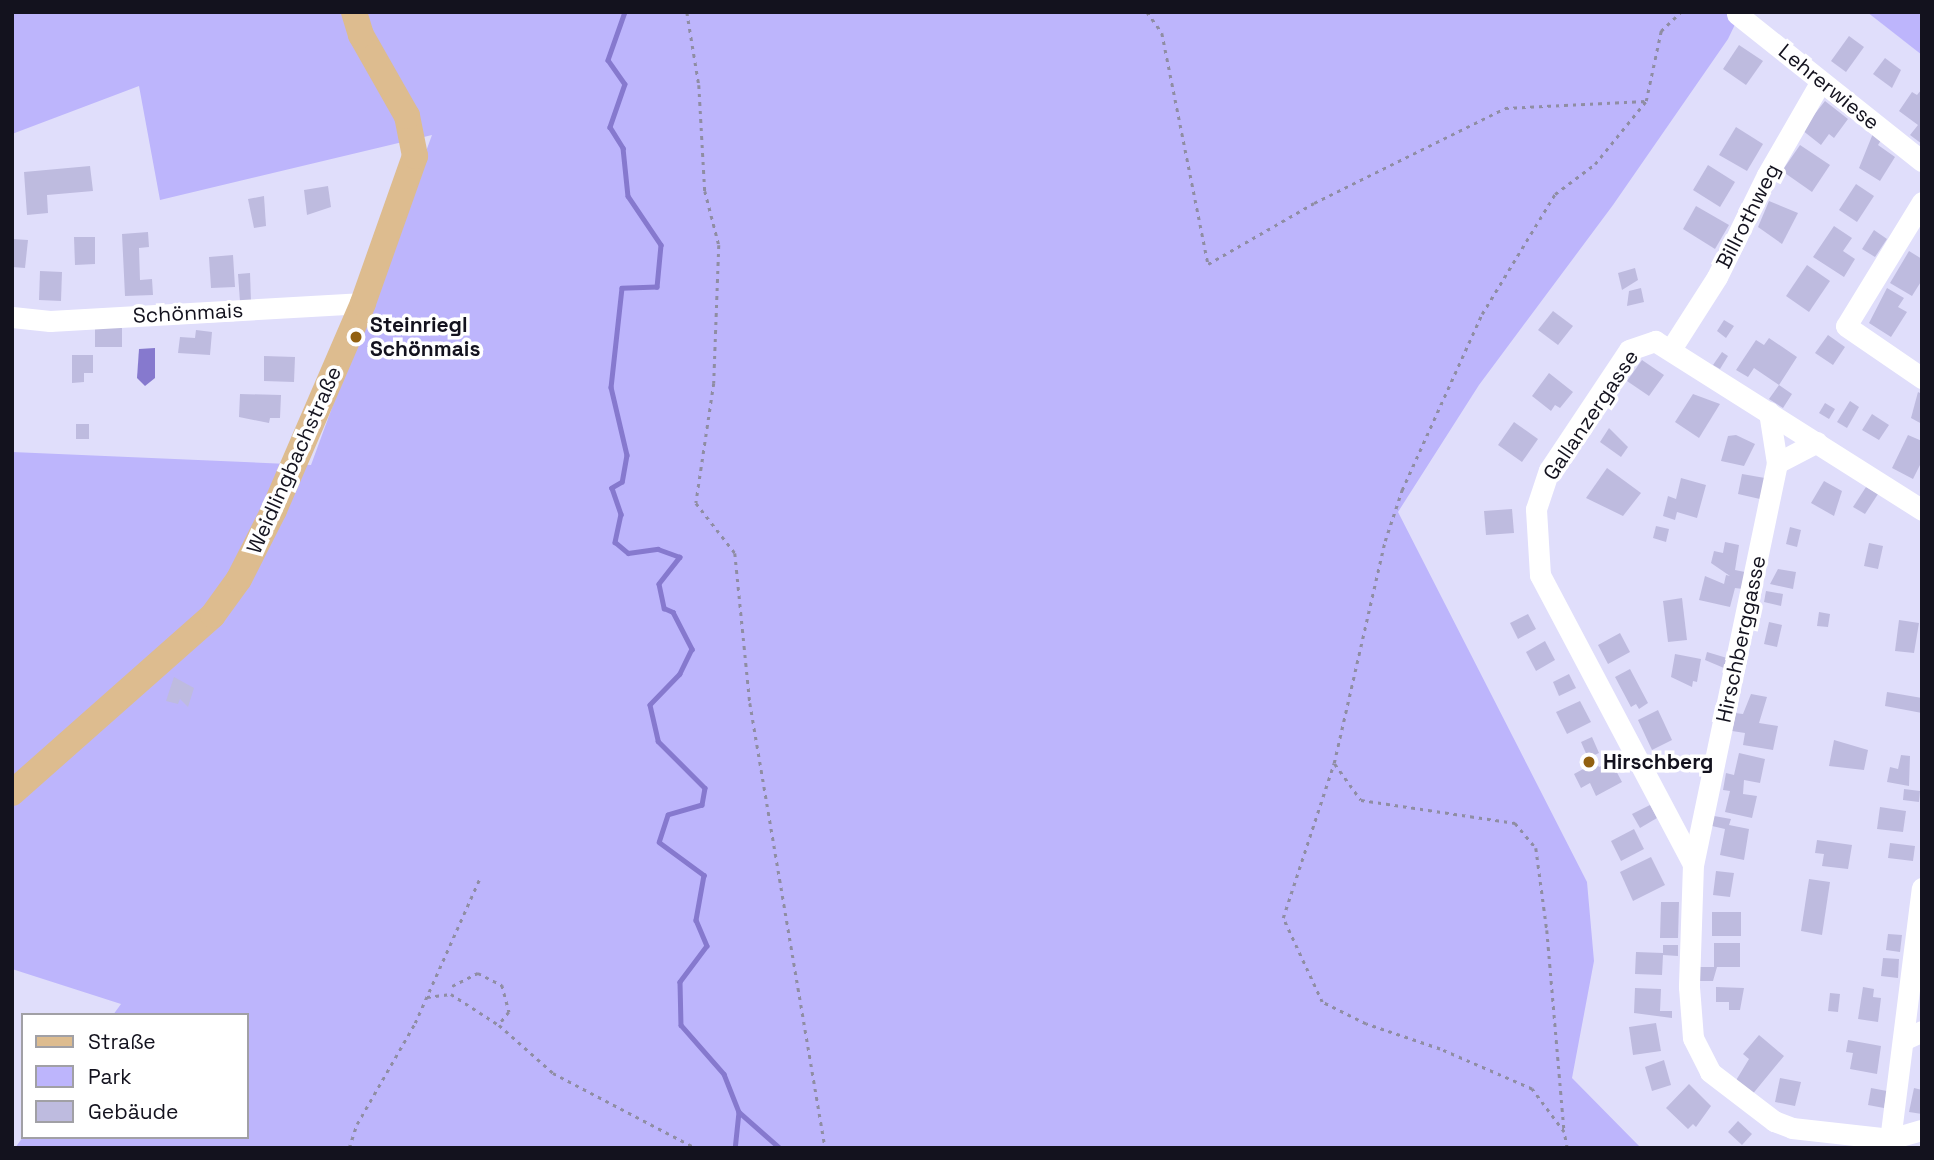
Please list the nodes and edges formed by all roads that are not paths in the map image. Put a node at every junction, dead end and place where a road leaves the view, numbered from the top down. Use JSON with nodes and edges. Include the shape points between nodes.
{"nodes":[{"id":1,"x":354,"y":12,"type":"edge"},
{"id":2,"x":1737,"y":14,"type":"edge"},
{"id":3,"x":1821,"y":81,"type":"junction"},
{"id":4,"x":1922,"y":161,"type":"edge"},
{"id":5,"x":1922,"y":202,"type":"edge"},
{"id":6,"x":363,"y":303,"type":"junction"},
{"id":7,"x":12,"y":317,"type":"edge"},
{"id":8,"x":1671,"y":349,"type":"junction"},
{"id":9,"x":1922,"y":378,"type":"edge"},
{"id":10,"x":1769,"y":412,"type":"junction"},
{"id":11,"x":1817,"y":442,"type":"junction"},
{"id":12,"x":1777,"y":463,"type":"junction"},
{"id":13,"x":1922,"y":510,"type":"edge"},
{"id":14,"x":12,"y":793,"type":"edge"},
{"id":15,"x":1693,"y":864,"type":"junction"},
{"id":16,"x":1922,"y":888,"type":"edge"},
{"id":17,"x":1912,"y":1035,"type":"edge"},
{"id":18,"x":1922,"y":1130,"type":"edge"},
{"id":19,"x":1893,"y":1145,"type":"edge"}],
"edges":[{"from":1,"to":6,"type":"main road","name":"Weidlingbachstraße","via":[[361,36],[407,116],[415,147],[412,174]]},
{"from":2,"to":3,"type":"street","name":"Lehrerwiese"},
{"from":3,"to":4,"type":"street","name":"Lehrerwiese"},
{"from":3,"to":8,"type":"street","name":"Billrothweg","via":[[1766,175],[1717,277]]},
{"from":5,"to":9,"type":"street","via":[[1846,326]]},
{"from":6,"to":7,"type":"street","name":"Schönmais","via":[[50,321]]},
{"from":6,"to":14,"type":"main road","name":"Weidlingbachstraße","via":[[274,510],[227,598],[166,659]]},
{"from":8,"to":10,"type":"street","name":"Gallanzergasse"},
{"from":8,"to":15,"type":"street","name":"Gallanzergasse","via":[[1646,341],[1629,350],[1549,470],[1536,509],[1540,575]]},
{"from":10,"to":11,"type":"street","name":"Gallanzergasse"},
{"from":10,"to":12,"type":"street","name":"Hirschberggasse"},
{"from":11,"to":12,"type":"street"},
{"from":11,"to":13,"type":"street","name":"Gallanzergasse"},
{"from":12,"to":15,"type":"street","name":"Hirschberggasse"},
{"from":15,"to":19,"type":"street","name":"Hirschberggasse","via":[[1689,1013],[1699,1058],[1732,1092],[1774,1121]]},
{"from":16,"to":17,"type":"street"},
{"from":17,"to":19,"type":"street"},
{"from":18,"to":19,"type":"street"}]}
